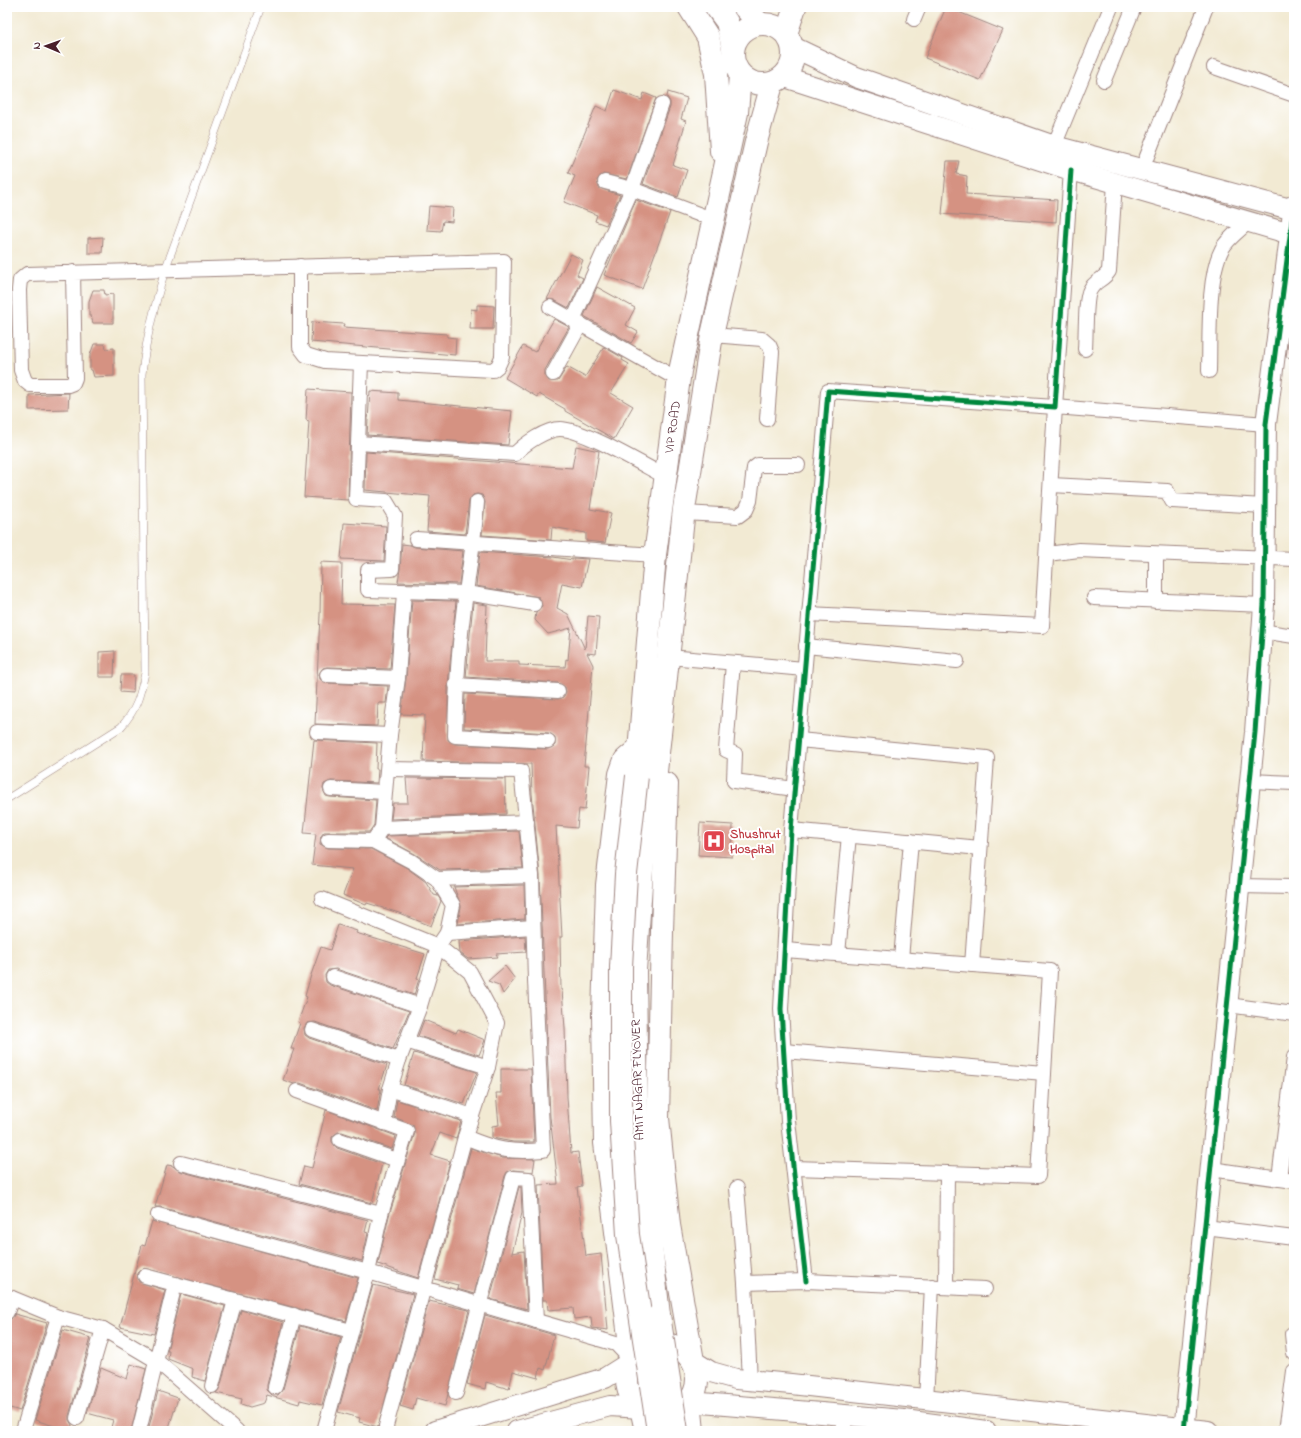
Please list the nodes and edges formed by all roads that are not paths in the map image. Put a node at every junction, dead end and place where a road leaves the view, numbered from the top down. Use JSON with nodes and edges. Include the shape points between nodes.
{"nodes":[{"id":1,"x":261,"y":7,"type":"edge"},
{"id":2,"x":688,"y":7,"type":"edge"},
{"id":3,"x":716,"y":7,"type":"edge"},
{"id":4,"x":744,"y":7,"type":"edge"},
{"id":5,"x":795,"y":7,"type":"edge"},
{"id":6,"x":1110,"y":7,"type":"edge"},
{"id":7,"x":1134,"y":7,"type":"edge"},
{"id":8,"x":1206,"y":7,"type":"edge"},
{"id":9,"x":765,"y":18,"type":"edge"},
{"id":10,"x":789,"y":40,"type":"junction"},
{"id":11,"x":733,"y":48,"type":"junction"},
{"id":12,"x":1214,"y":68,"type":"dead end"},
{"id":13,"x":740,"y":75,"type":"junction"},
{"id":14,"x":778,"y":80,"type":"junction"},
{"id":15,"x":1104,"y":80,"type":"dead end"},
{"id":16,"x":1294,"y":95,"type":"edge"},
{"id":17,"x":662,"y":104,"type":"dead end"},
{"id":18,"x":1054,"y":146,"type":"junction"},
{"id":19,"x":1142,"y":169,"type":"junction"},
{"id":20,"x":1071,"y":170,"type":"junction"},
{"id":21,"x":723,"y":179,"type":"junction"},
{"id":22,"x":605,"y":182,"type":"dead end"},
{"id":23,"x":1115,"y":183,"type":"junction"},
{"id":24,"x":632,"y":189,"type":"junction"},
{"id":25,"x":1294,"y":208,"type":"edge"},
{"id":26,"x":714,"y":220,"type":"junction"},
{"id":27,"x":1248,"y":222,"type":"junction"},
{"id":28,"x":1292,"y":234,"type":"edge"},
{"id":29,"x":300,"y":266,"type":"junction"},
{"id":30,"x":166,"y":270,"type":"junction"},
{"id":31,"x":73,"y":272,"type":"junction"},
{"id":32,"x":550,"y":308,"type":"dead end"},
{"id":33,"x":576,"y":323,"type":"junction"},
{"id":34,"x":712,"y":335,"type":"junction"},
{"id":35,"x":1086,"y":349,"type":"dead end"},
{"id":36,"x":361,"y":363,"type":"junction"},
{"id":37,"x":1209,"y":371,"type":"dead end"},
{"id":38,"x":553,"y":374,"type":"dead end"},
{"id":39,"x":679,"y":380,"type":"junction"},
{"id":40,"x":1056,"y":407,"type":"junction"},
{"id":41,"x":767,"y":419,"type":"dead end"},
{"id":42,"x":1266,"y":424,"type":"junction"},
{"id":43,"x":359,"y":443,"type":"junction"},
{"id":44,"x":798,"y":465,"type":"dead end"},
{"id":45,"x":666,"y":477,"type":"junction"},
{"id":46,"x":1051,"y":486,"type":"junction"},
{"id":47,"x":477,"y":502,"type":"dead end"},
{"id":48,"x":1265,"y":506,"type":"junction"},
{"id":49,"x":684,"y":513,"type":"junction"},
{"id":50,"x":416,"y":539,"type":"dead end"},
{"id":51,"x":474,"y":544,"type":"junction"},
{"id":52,"x":1047,"y":554,"type":"junction"},
{"id":53,"x":1156,"y":554,"type":"junction"},
{"id":54,"x":656,"y":555,"type":"junction"},
{"id":55,"x":1265,"y":558,"type":"junction"},
{"id":56,"x":1294,"y":559,"type":"edge"},
{"id":57,"x":404,"y":592,"type":"junction"},
{"id":58,"x":466,"y":593,"type":"junction"},
{"id":59,"x":1094,"y":598,"type":"dead end"},
{"id":60,"x":1156,"y":601,"type":"junction"},
{"id":61,"x":534,"y":604,"type":"dead end"},
{"id":62,"x":1264,"y":605,"type":"junction"},
{"id":63,"x":809,"y":614,"type":"junction"},
{"id":64,"x":1261,"y":631,"type":"junction"},
{"id":65,"x":1294,"y":636,"type":"edge"},
{"id":66,"x":806,"y":646,"type":"junction"},
{"id":67,"x":669,"y":657,"type":"junction"},
{"id":68,"x":957,"y":661,"type":"dead end"},
{"id":69,"x":733,"y":663,"type":"junction"},
{"id":70,"x":804,"y":669,"type":"junction"},
{"id":71,"x":327,"y":675,"type":"dead end"},
{"id":72,"x":398,"y":678,"type":"junction"},
{"id":73,"x":456,"y":685,"type":"junction"},
{"id":74,"x":558,"y":691,"type":"dead end"},
{"id":75,"x":661,"y":728,"type":"junction"},
{"id":76,"x":317,"y":732,"type":"dead end"},
{"id":77,"x":390,"y":735,"type":"junction"},
{"id":78,"x":799,"y":740,"type":"junction"},
{"id":79,"x":548,"y":741,"type":"dead end"},
{"id":80,"x":640,"y":746,"type":"junction"},
{"id":81,"x":388,"y":769,"type":"junction"},
{"id":82,"x":646,"y":778,"type":"junction"},
{"id":83,"x":1251,"y":781,"type":"junction"},
{"id":84,"x":1294,"y":783,"type":"edge"},
{"id":85,"x":331,"y":789,"type":"dead end"},
{"id":86,"x":795,"y":789,"type":"junction"},
{"id":87,"x":384,"y":792,"type":"junction"},
{"id":88,"x":7,"y":799,"type":"edge"},
{"id":89,"x":527,"y":822,"type":"junction"},
{"id":90,"x":382,"y":828,"type":"junction"},
{"id":91,"x":791,"y":830,"type":"junction"},
{"id":92,"x":849,"y":835,"type":"junction"},
{"id":93,"x":328,"y":840,"type":"dead end"},
{"id":94,"x":373,"y":841,"type":"junction"},
{"id":95,"x":911,"y":841,"type":"junction"},
{"id":96,"x":980,"y":848,"type":"junction"},
{"id":97,"x":532,"y":876,"type":"junction"},
{"id":98,"x":437,"y":879,"type":"junction"},
{"id":99,"x":1240,"y":886,"type":"junction"},
{"id":100,"x":1294,"y":887,"type":"edge"},
{"id":101,"x":322,"y":899,"type":"dead end"},
{"id":102,"x":532,"y":927,"type":"junction"},
{"id":103,"x":448,"y":932,"type":"junction"},
{"id":104,"x":438,"y":946,"type":"junction"},
{"id":105,"x":785,"y":950,"type":"junction"},
{"id":106,"x":838,"y":954,"type":"junction"},
{"id":107,"x":901,"y":960,"type":"junction"},
{"id":108,"x":972,"y":965,"type":"junction"},
{"id":109,"x":333,"y":977,"type":"dead end"},
{"id":110,"x":1228,"y":1005,"type":"junction"},
{"id":111,"x":420,"y":1006,"type":"junction"},
{"id":112,"x":1294,"y":1014,"type":"edge"},
{"id":113,"x":312,"y":1030,"type":"dead end"},
{"id":114,"x":406,"y":1041,"type":"junction"},
{"id":115,"x":784,"y":1051,"type":"junction"},
{"id":116,"x":1294,"y":1057,"type":"edge"},
{"id":117,"x":399,"y":1060,"type":"junction"},
{"id":118,"x":488,"y":1067,"type":"junction"},
{"id":119,"x":1044,"y":1073,"type":"junction"},
{"id":120,"x":390,"y":1089,"type":"junction"},
{"id":121,"x":297,"y":1091,"type":"dead end"},
{"id":122,"x":472,"y":1116,"type":"junction"},
{"id":123,"x":384,"y":1123,"type":"junction"},
{"id":124,"x":465,"y":1137,"type":"junction"},
{"id":125,"x":340,"y":1140,"type":"dead end"},
{"id":126,"x":397,"y":1160,"type":"junction"},
{"id":127,"x":181,"y":1163,"type":"dead end"},
{"id":128,"x":794,"y":1168,"type":"junction"},
{"id":129,"x":1211,"y":1169,"type":"junction"},
{"id":130,"x":947,"y":1173,"type":"junction"},
{"id":131,"x":1280,"y":1179,"type":"junction"},
{"id":132,"x":1294,"y":1181,"type":"edge"},
{"id":133,"x":737,"y":1188,"type":"dead end"},
{"id":134,"x":381,"y":1214,"type":"junction"},
{"id":135,"x":158,"y":1215,"type":"dead end"},
{"id":136,"x":1205,"y":1227,"type":"junction"},
{"id":137,"x":1294,"y":1238,"type":"edge"},
{"id":138,"x":368,"y":1272,"type":"junction"},
{"id":139,"x":145,"y":1276,"type":"dead end"},
{"id":140,"x":806,"y":1281,"type":"junction"},
{"id":141,"x":745,"y":1283,"type":"junction"},
{"id":142,"x":175,"y":1284,"type":"junction"},
{"id":143,"x":939,"y":1287,"type":"junction"},
{"id":144,"x":423,"y":1289,"type":"junction"},
{"id":145,"x":985,"y":1289,"type":"dead end"},
{"id":146,"x":9,"y":1297,"type":"edge"},
{"id":147,"x":235,"y":1300,"type":"junction"},
{"id":148,"x":480,"y":1304,"type":"junction"},
{"id":149,"x":7,"y":1312,"type":"edge"},
{"id":150,"x":294,"y":1315,"type":"junction"},
{"id":151,"x":58,"y":1317,"type":"junction"},
{"id":152,"x":536,"y":1321,"type":"junction"},
{"id":153,"x":103,"y":1329,"type":"junction"},
{"id":154,"x":351,"y":1331,"type":"junction"},
{"id":155,"x":1292,"y":1334,"type":"dead end"},
{"id":156,"x":1294,"y":1353,"type":"edge"},
{"id":157,"x":693,"y":1360,"type":"junction"},
{"id":158,"x":157,"y":1361,"type":"junction"},
{"id":159,"x":632,"y":1361,"type":"junction"},
{"id":160,"x":1294,"y":1372,"type":"edge"},
{"id":161,"x":750,"y":1380,"type":"junction"},
{"id":162,"x":212,"y":1386,"type":"dead end"},
{"id":163,"x":275,"y":1387,"type":"dead end"},
{"id":164,"x":456,"y":1393,"type":"dead end"},
{"id":165,"x":926,"y":1400,"type":"junction"},
{"id":166,"x":690,"y":1402,"type":"junction"},
{"id":167,"x":642,"y":1408,"type":"junction"},
{"id":168,"x":77,"y":1418,"type":"dead end"},
{"id":169,"x":844,"y":1423,"type":"edge"},
{"id":170,"x":903,"y":1425,"type":"edge"},
{"id":171,"x":953,"y":1428,"type":"edge"},
{"id":172,"x":23,"y":1430,"type":"dead end"},
{"id":173,"x":1184,"y":1430,"type":"edge"},
{"id":174,"x":139,"y":1431,"type":"edge"},
{"id":175,"x":237,"y":1431,"type":"edge"},
{"id":176,"x":324,"y":1431,"type":"edge"},
{"id":177,"x":387,"y":1431,"type":"edge"},
{"id":178,"x":435,"y":1431,"type":"edge"},
{"id":179,"x":517,"y":1431,"type":"edge"},
{"id":180,"x":646,"y":1431,"type":"edge"},
{"id":181,"x":658,"y":1431,"type":"edge"},
{"id":182,"x":677,"y":1431,"type":"edge"},
{"id":183,"x":693,"y":1431,"type":"edge"},
{"id":184,"x":986,"y":1431,"type":"edge"},
{"id":185,"x":1208,"y":1431,"type":"edge"},
{"id":186,"x":1286,"y":1431,"type":"edge"}],
"edges":[{"from":1,"to":30,"type":"lane"},
{"from":2,"to":21,"type":"main road","via":[[708,37],[716,74]]},
{"from":3,"to":11,"type":"main road","via":[[727,22]]},
{"from":4,"to":9,"type":"main road"},
{"from":5,"to":10,"type":"main road"},
{"from":6,"to":18,"type":"street"},
{"from":7,"to":15,"type":"street"},
{"from":8,"to":19,"type":"street"},
{"from":9,"to":10,"type":"main road"},
{"from":9,"to":11,"type":"main road","via":[[742,32]]},
{"from":10,"to":14,"type":"main road","via":[[794,57],[791,66]]},
{"from":10,"to":18,"type":"street","via":[[856,77]]},
{"from":11,"to":13,"type":"main road","via":[[734,62]]},
{"from":12,"to":16,"type":"street"},
{"from":13,"to":14,"type":"main road","via":[[755,84]]},
{"from":13,"to":21,"type":"main road","name":"VIP ROAD","via":[[736,113]]},
{"from":14,"to":20,"type":"street"},
{"from":14,"to":34,"type":"main road","name":"VIP ROAD","via":[[756,142]]},
{"from":17,"to":24,"type":"street"},
{"from":18,"to":19,"type":"street"},
{"from":19,"to":25,"type":"street"},
{"from":20,"to":23,"type":"street"},
{"from":20,"to":40,"type":"street"},
{"from":21,"to":26,"type":"main road","name":"VIP ROAD"},
{"from":22,"to":24,"type":"street"},
{"from":23,"to":27,"type":"street"},
{"from":23,"to":35,"type":"street","via":[[1109,271],[1106,277],[1094,282],[1089,291]]},
{"from":24,"to":26,"type":"street"},
{"from":24,"to":33,"type":"street"},
{"from":25,"to":28,"type":"street"},
{"from":26,"to":39,"type":"main road","name":"VIP ROAD"},
{"from":27,"to":28,"type":"street"},
{"from":27,"to":37,"type":"street","via":[[1222,247],[1216,266],[1212,287]]},
{"from":28,"to":42,"type":"street"},
{"from":29,"to":30,"type":"street"},
{"from":29,"to":36,"type":"street","via":[[300,347],[306,355],[325,361]]},
{"from":29,"to":36,"type":"street","via":[[504,261],[502,358],[493,370]]},
{"from":30,"to":31,"type":"street"},
{"from":30,"to":88,"type":"lane","via":[[145,346],[142,374],[145,673],[139,701],[121,727]]},
{"from":31,"to":31,"type":"street","via":[[75,378],[68,385],[30,385],[25,381],[21,370],[20,280],[27,274]]},
{"from":32,"to":33,"type":"street"},
{"from":33,"to":38,"type":"street"},
{"from":33,"to":39,"type":"street"},
{"from":34,"to":41,"type":"street","via":[[762,339],[769,345],[772,352]]},
{"from":34,"to":49,"type":"main road","name":"VIP ROAD"},
{"from":36,"to":43,"type":"street"},
{"from":39,"to":45,"type":"main road","name":"VIP ROAD"},
{"from":40,"to":42,"type":"street"},
{"from":40,"to":46,"type":"street"},
{"from":40,"to":63,"type":"street","via":[[828,392]]},
{"from":42,"to":48,"type":"street"},
{"from":43,"to":45,"type":"street","via":[[515,454],[524,444],[558,429],[584,436]]},
{"from":43,"to":57,"type":"street","via":[[356,499],[386,501],[395,516],[392,569],[368,570],[368,590]]},
{"from":44,"to":49,"type":"street","via":[[758,465],[754,468],[750,501],[746,510],[738,516]]},
{"from":45,"to":54,"type":"main road","name":"VIP ROAD"},
{"from":46,"to":48,"type":"street","via":[[1167,491],[1172,501]]},
{"from":46,"to":52,"type":"street"},
{"from":47,"to":51,"type":"street"},
{"from":48,"to":55,"type":"street"},
{"from":49,"to":67,"type":"main road","name":"VIP ROAD"},
{"from":50,"to":51,"type":"street"},
{"from":51,"to":54,"type":"street"},
{"from":51,"to":58,"type":"street"},
{"from":52,"to":53,"type":"street","via":[[1079,550]]},
{"from":52,"to":63,"type":"street","via":[[1042,626]]},
{"from":53,"to":55,"type":"street"},
{"from":53,"to":60,"type":"street"},
{"from":54,"to":80,"type":"main road","name":"VIP ROAD"},
{"from":55,"to":56,"type":"street"},
{"from":55,"to":62,"type":"street"},
{"from":57,"to":58,"type":"street"},
{"from":57,"to":72,"type":"street"},
{"from":58,"to":61,"type":"street"},
{"from":58,"to":73,"type":"street"},
{"from":59,"to":60,"type":"street"},
{"from":60,"to":62,"type":"street"},
{"from":62,"to":64,"type":"street"},
{"from":63,"to":66,"type":"street"},
{"from":64,"to":65,"type":"street"},
{"from":64,"to":83,"type":"street"},
{"from":66,"to":68,"type":"street"},
{"from":66,"to":70,"type":"street"},
{"from":67,"to":69,"type":"street"},
{"from":67,"to":75,"type":"main road","name":"VIP ROAD"},
{"from":69,"to":70,"type":"street"},
{"from":69,"to":86,"type":"street","via":[[726,750],[735,754],[734,781]]},
{"from":70,"to":78,"type":"street"},
{"from":71,"to":72,"type":"street"},
{"from":72,"to":77,"type":"street"},
{"from":73,"to":74,"type":"street"},
{"from":73,"to":79,"type":"street","via":[[455,736]]},
{"from":75,"to":82,"type":"main road","name":"AMIT NAGAR FLYOVER"},
{"from":75,"to":157,"type":"main road","via":[[668,754],[658,1118],[669,1225]]},
{"from":76,"to":77,"type":"street"},
{"from":77,"to":81,"type":"street"},
{"from":78,"to":86,"type":"street"},
{"from":78,"to":96,"type":"street","via":[[987,758]]},
{"from":80,"to":82,"type":"main road","name":"AMIT NAGAR FLYOVER"},
{"from":80,"to":159,"type":"main road","via":[[625,760],[620,774],[606,885],[603,1015],[605,1143]]},
{"from":81,"to":87,"type":"street"},
{"from":81,"to":89,"type":"street","via":[[522,771]]},
{"from":82,"to":181,"type":"main road","name":"AMIT NAGAR FLYOVER","bridge":true,"via":[[626,874],[621,967],[620,1121],[628,1235]]},
{"from":82,"to":182,"type":"main road","name":"AMIT NAGAR FLYOVER","bridge":true,"via":[[635,971],[637,1123],[658,1315]]},
{"from":83,"to":84,"type":"street"},
{"from":83,"to":99,"type":"street"},
{"from":85,"to":87,"type":"street"},
{"from":86,"to":91,"type":"street"},
{"from":87,"to":90,"type":"street"},
{"from":89,"to":90,"type":"street"},
{"from":89,"to":97,"type":"street"},
{"from":90,"to":94,"type":"street"},
{"from":91,"to":92,"type":"street"},
{"from":91,"to":105,"type":"street"},
{"from":92,"to":95,"type":"street"},
{"from":92,"to":106,"type":"street"},
{"from":93,"to":94,"type":"street"},
{"from":94,"to":98,"type":"street"},
{"from":95,"to":96,"type":"street"},
{"from":95,"to":107,"type":"street"},
{"from":96,"to":108,"type":"street"},
{"from":97,"to":98,"type":"street"},
{"from":97,"to":102,"type":"street"},
{"from":98,"to":103,"type":"street","via":[[453,905]]},
{"from":99,"to":100,"type":"street"},
{"from":99,"to":110,"type":"street"},
{"from":101,"to":104,"type":"street"},
{"from":102,"to":103,"type":"street"},
{"from":102,"to":124,"type":"street","via":[[543,1150],[516,1152],[488,1146]]},
{"from":103,"to":104,"type":"street"},
{"from":104,"to":111,"type":"street"},
{"from":104,"to":118,"type":"street","via":[[470,972],[497,1023]]},
{"from":105,"to":106,"type":"street"},
{"from":105,"to":115,"type":"street","via":[[781,1009]]},
{"from":106,"to":107,"type":"street"},
{"from":107,"to":108,"type":"street"},
{"from":108,"to":119,"type":"street","via":[[1050,971]]},
{"from":109,"to":111,"type":"street"},
{"from":110,"to":112,"type":"street"},
{"from":110,"to":129,"type":"street"},
{"from":111,"to":114,"type":"street"},
{"from":113,"to":117,"type":"street"},
{"from":114,"to":117,"type":"street"},
{"from":114,"to":118,"type":"street"},
{"from":115,"to":119,"type":"street"},
{"from":115,"to":128,"type":"street"},
{"from":116,"to":131,"type":"street"},
{"from":117,"to":120,"type":"street"},
{"from":118,"to":122,"type":"street"},
{"from":119,"to":130,"type":"street","via":[[1038,1176]]},
{"from":120,"to":122,"type":"street"},
{"from":120,"to":123,"type":"street"},
{"from":121,"to":123,"type":"street"},
{"from":122,"to":124,"type":"street"},
{"from":123,"to":126,"type":"street","via":[[407,1131]]},
{"from":124,"to":144,"type":"street"},
{"from":125,"to":126,"type":"street"},
{"from":126,"to":134,"type":"street"},
{"from":127,"to":134,"type":"street"},
{"from":128,"to":130,"type":"street"},
{"from":128,"to":140,"type":"street"},
{"from":129,"to":131,"type":"street"},
{"from":129,"to":136,"type":"street"},
{"from":130,"to":143,"type":"street"},
{"from":131,"to":132,"type":"street"},
{"from":133,"to":141,"type":"street"},
{"from":134,"to":138,"type":"street"},
{"from":135,"to":138,"type":"street"},
{"from":136,"to":137,"type":"street"},
{"from":136,"to":173,"type":"street"},
{"from":138,"to":144,"type":"street"},
{"from":138,"to":154,"type":"street"},
{"from":139,"to":142,"type":"street"},
{"from":140,"to":141,"type":"street"},
{"from":140,"to":143,"type":"street"},
{"from":141,"to":161,"type":"street"},
{"from":142,"to":147,"type":"street"},
{"from":142,"to":158,"type":"street"},
{"from":143,"to":145,"type":"street"},
{"from":143,"to":165,"type":"street"},
{"from":144,"to":148,"type":"street"},
{"from":144,"to":177,"type":"street","via":[[386,1426]]},
{"from":146,"to":149,"type":"street"},
{"from":146,"to":151,"type":"street"},
{"from":147,"to":150,"type":"street"},
{"from":147,"to":162,"type":"street"},
{"from":148,"to":152,"type":"street"},
{"from":148,"to":152,"type":"street","via":[[513,1178],[530,1179]]},
{"from":148,"to":164,"type":"street"},
{"from":150,"to":154,"type":"street"},
{"from":150,"to":163,"type":"street"},
{"from":151,"to":153,"type":"street"},
{"from":151,"to":172,"type":"street"},
{"from":152,"to":159,"type":"street","via":[[616,1344]]},
{"from":153,"to":158,"type":"street"},
{"from":153,"to":168,"type":"street"},
{"from":154,"to":176,"type":"street"},
{"from":155,"to":156,"type":"street"},
{"from":157,"to":159,"type":"main road","via":[[677,1347],[657,1344],[638,1353]]},
{"from":157,"to":161,"type":"street","via":[[711,1372]]},
{"from":157,"to":166,"type":"main road","via":[[698,1382]]},
{"from":158,"to":174,"type":"street"},
{"from":158,"to":175,"type":"street"},
{"from":159,"to":167,"type":"main road","via":[[628,1371],[628,1386],[634,1400]]},
{"from":159,"to":178,"type":"street","via":[[605,1378]]},
{"from":160,"to":186,"type":"street"},
{"from":161,"to":165,"type":"street"},
{"from":165,"to":173,"type":"street"},
{"from":166,"to":167,"type":"main road","via":[[677,1411],[661,1414],[651,1413]]},
{"from":166,"to":169,"type":"street"},
{"from":166,"to":183,"type":"main road"},
{"from":167,"to":179,"type":"street","via":[[610,1406]]},
{"from":167,"to":180,"type":"main road"},
{"from":169,"to":170,"type":"street"},
{"from":170,"to":171,"type":"street"},
{"from":171,"to":184,"type":"street"},
{"from":173,"to":185,"type":"street"}]}
